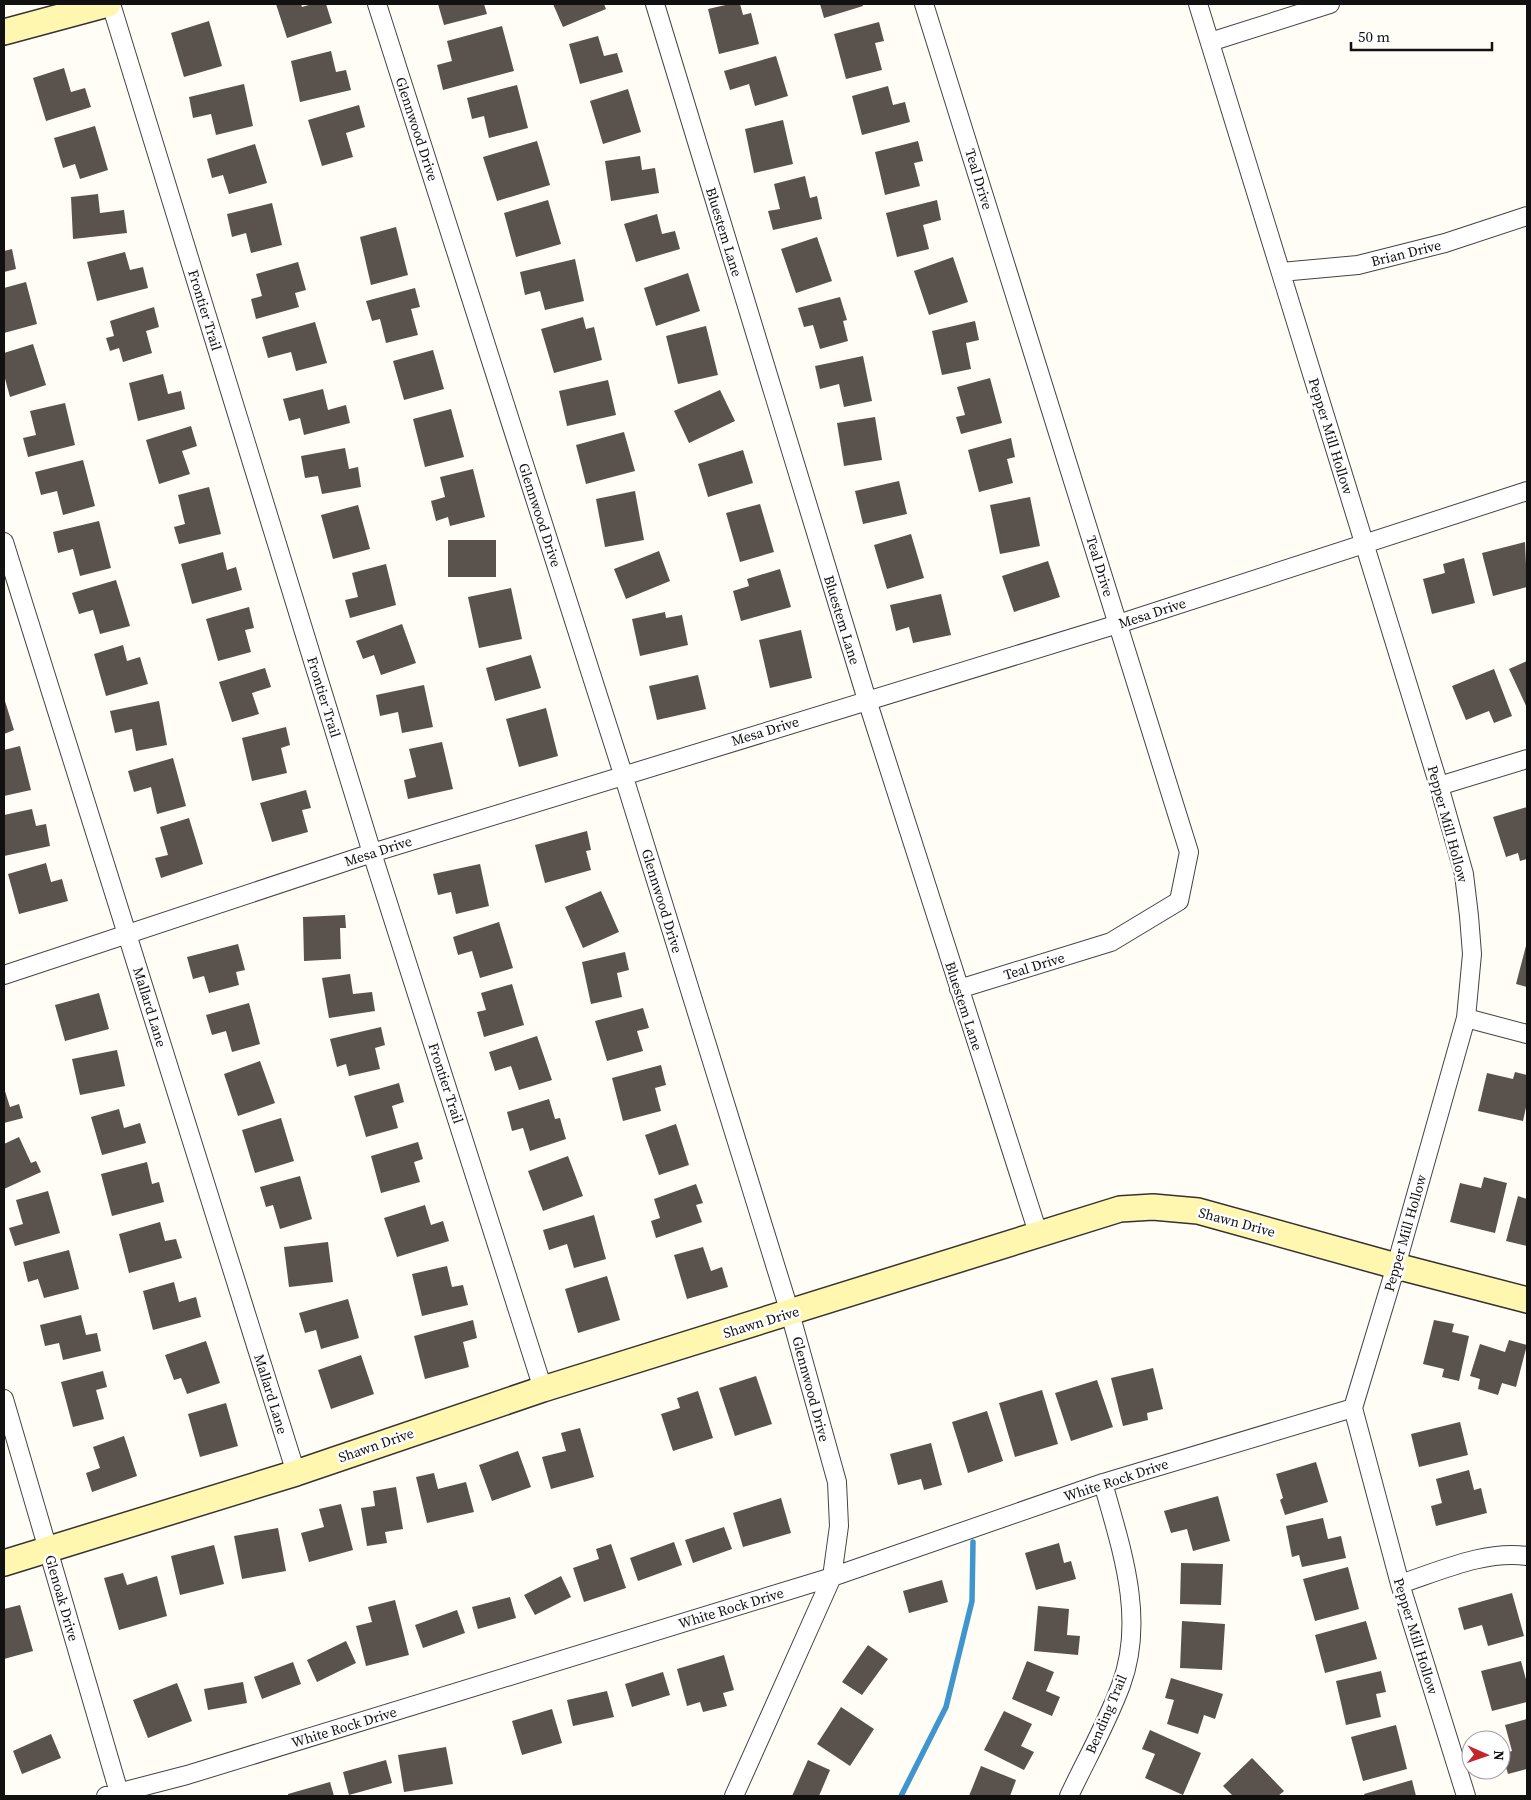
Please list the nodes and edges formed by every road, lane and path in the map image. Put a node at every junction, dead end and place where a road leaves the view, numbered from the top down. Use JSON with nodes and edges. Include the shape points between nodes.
{"nodes":[{"id":1,"x":109,"y":4,"type":"edge"},
{"id":2,"x":378,"y":4,"type":"edge"},
{"id":3,"x":655,"y":4,"type":"edge"},
{"id":4,"x":924,"y":4,"type":"edge"},
{"id":5,"x":1198,"y":4,"type":"edge"},
{"id":6,"x":1330,"y":4,"type":"edge"},
{"id":7,"x":4,"y":32,"type":"edge"},
{"id":8,"x":1210,"y":42,"type":"junction"},
{"id":9,"x":1527,"y":216,"type":"edge"},
{"id":10,"x":1281,"y":272,"type":"junction"},
{"id":11,"x":1527,"y":491,"type":"edge"},
{"id":12,"x":4,"y":542,"type":"edge"},
{"id":13,"x":1364,"y":543,"type":"junction"},
{"id":14,"x":1118,"y":624,"type":"junction"},
{"id":15,"x":867,"y":700,"type":"junction"},
{"id":16,"x":1527,"y":759,"type":"edge"},
{"id":17,"x":622,"y":774,"type":"junction"},
{"id":18,"x":1439,"y":786,"type":"junction"},
{"id":19,"x":372,"y":852,"type":"junction"},
{"id":20,"x":127,"y":935,"type":"junction"},
{"id":21,"x":4,"y":975,"type":"edge"},
{"id":22,"x":959,"y":988,"type":"junction"},
{"id":23,"x":1466,"y":1018,"type":"junction"},
{"id":24,"x":1527,"y":1034,"type":"edge"},
{"id":25,"x":1038,"y":1233,"type":"junction"},
{"id":26,"x":1396,"y":1266,"type":"junction"},
{"id":27,"x":1527,"y":1300,"type":"edge"},
{"id":28,"x":790,"y":1313,"type":"junction"},
{"id":29,"x":543,"y":1389,"type":"junction"},
{"id":30,"x":4,"y":1399,"type":"edge"},
{"id":31,"x":1353,"y":1408,"type":"junction"},
{"id":32,"x":296,"y":1472,"type":"junction"},
{"id":33,"x":1103,"y":1483,"type":"junction"},
{"id":34,"x":48,"y":1549,"type":"junction"},
{"id":35,"x":1527,"y":1556,"type":"edge"},
{"id":36,"x":4,"y":1563,"type":"edge"},
{"id":37,"x":832,"y":1577,"type":"junction"},
{"id":38,"x":1400,"y":1584,"type":"junction"},
{"id":39,"x":115,"y":1795,"type":"edge"},
{"id":40,"x":734,"y":1796,"type":"edge"},
{"id":41,"x":1070,"y":1796,"type":"edge"},
{"id":42,"x":1466,"y":1796,"type":"edge"}],
"edges":[{"from":1,"to":7,"type":"street"},
{"from":1,"to":19,"type":"street","name":"Frontier Trail"},
{"from":2,"to":17,"type":"street","name":"Glennwood Drive"},
{"from":3,"to":15,"type":"street","name":"Bluestem Lane"},
{"from":4,"to":14,"type":"street","name":"Teal Drive"},
{"from":5,"to":8,"type":"street","name":"Pepper Mill Hollow"},
{"from":6,"to":8,"type":"street"},
{"from":8,"to":10,"type":"street","name":"Pepper Mill Hollow"},
{"from":9,"to":10,"type":"street","name":"Brian Drive","via":[[1445,243],[1358,265]]},
{"from":10,"to":13,"type":"street","name":"Pepper Mill Hollow"},
{"from":11,"to":13,"type":"street","name":"Mesa Drive"},
{"from":12,"to":20,"type":"street","name":"Mallard Lane"},
{"from":13,"to":14,"type":"street","name":"Mesa Drive"},
{"from":13,"to":18,"type":"street","name":"Pepper Mill Hollow"},
{"from":14,"to":15,"type":"street","name":"Mesa Drive"},
{"from":14,"to":22,"type":"street","name":"Teal Drive","via":[[1189,852],[1179,901],[1112,942]]},
{"from":15,"to":17,"type":"street","name":"Mesa Drive"},
{"from":15,"to":22,"type":"street","name":"Bluestem Lane"},
{"from":16,"to":18,"type":"street"},
{"from":17,"to":19,"type":"street","name":"Mesa Drive"},
{"from":17,"to":28,"type":"street","name":"Glennwood Drive"},
{"from":18,"to":23,"type":"street","name":"Pepper Mill Hollow","via":[[1464,874],[1469,916],[1472,954]]},
{"from":19,"to":20,"type":"street","name":"Mesa Drive"},
{"from":19,"to":29,"type":"street","name":"Frontier Trail"},
{"from":20,"to":21,"type":"street","name":"Mesa Drive"},
{"from":20,"to":32,"type":"street","name":"Mallard Lane"},
{"from":22,"to":25,"type":"street","name":"Bluestem Lane"},
{"from":23,"to":24,"type":"street"},
{"from":23,"to":26,"type":"street","name":"Pepper Mill Hollow"},
{"from":25,"to":26,"type":"street","name":"Shawn Drive","via":[[1120,1209],[1198,1211]]},
{"from":25,"to":28,"type":"street","name":"Shawn Drive"},
{"from":26,"to":27,"type":"street","name":"Shawn Drive"},
{"from":26,"to":31,"type":"street","name":"Pepper Mill Hollow"},
{"from":28,"to":29,"type":"street","name":"Shawn Drive"},
{"from":28,"to":37,"type":"street","name":"Glennwood Drive","via":[[837,1482],[839,1526]]},
{"from":29,"to":32,"type":"street","name":"Shawn Drive"},
{"from":30,"to":34,"type":"street","name":"Glenoak Drive"},
{"from":31,"to":33,"type":"street","name":"White Rock Drive"},
{"from":31,"to":38,"type":"street","name":"Pepper Mill Hollow"},
{"from":32,"to":34,"type":"street","name":"Shawn Drive"},
{"from":33,"to":37,"type":"street","name":"White Rock Drive"},
{"from":33,"to":41,"type":"street","name":"Bending Trail","via":[[1128,1574],[1130,1649],[1122,1684]]},
{"from":34,"to":36,"type":"street","name":"Shawn Drive"},
{"from":34,"to":39,"type":"street","name":"Glenoak Drive"},
{"from":35,"to":38,"type":"street","via":[[1508,1553],[1487,1557]]},
{"from":37,"to":39,"type":"street","name":"White Rock Drive"},
{"from":37,"to":40,"type":"street","name":"Glennwood Drive"},
{"from":38,"to":42,"type":"street","name":"Pepper Mill Hollow"}]}
